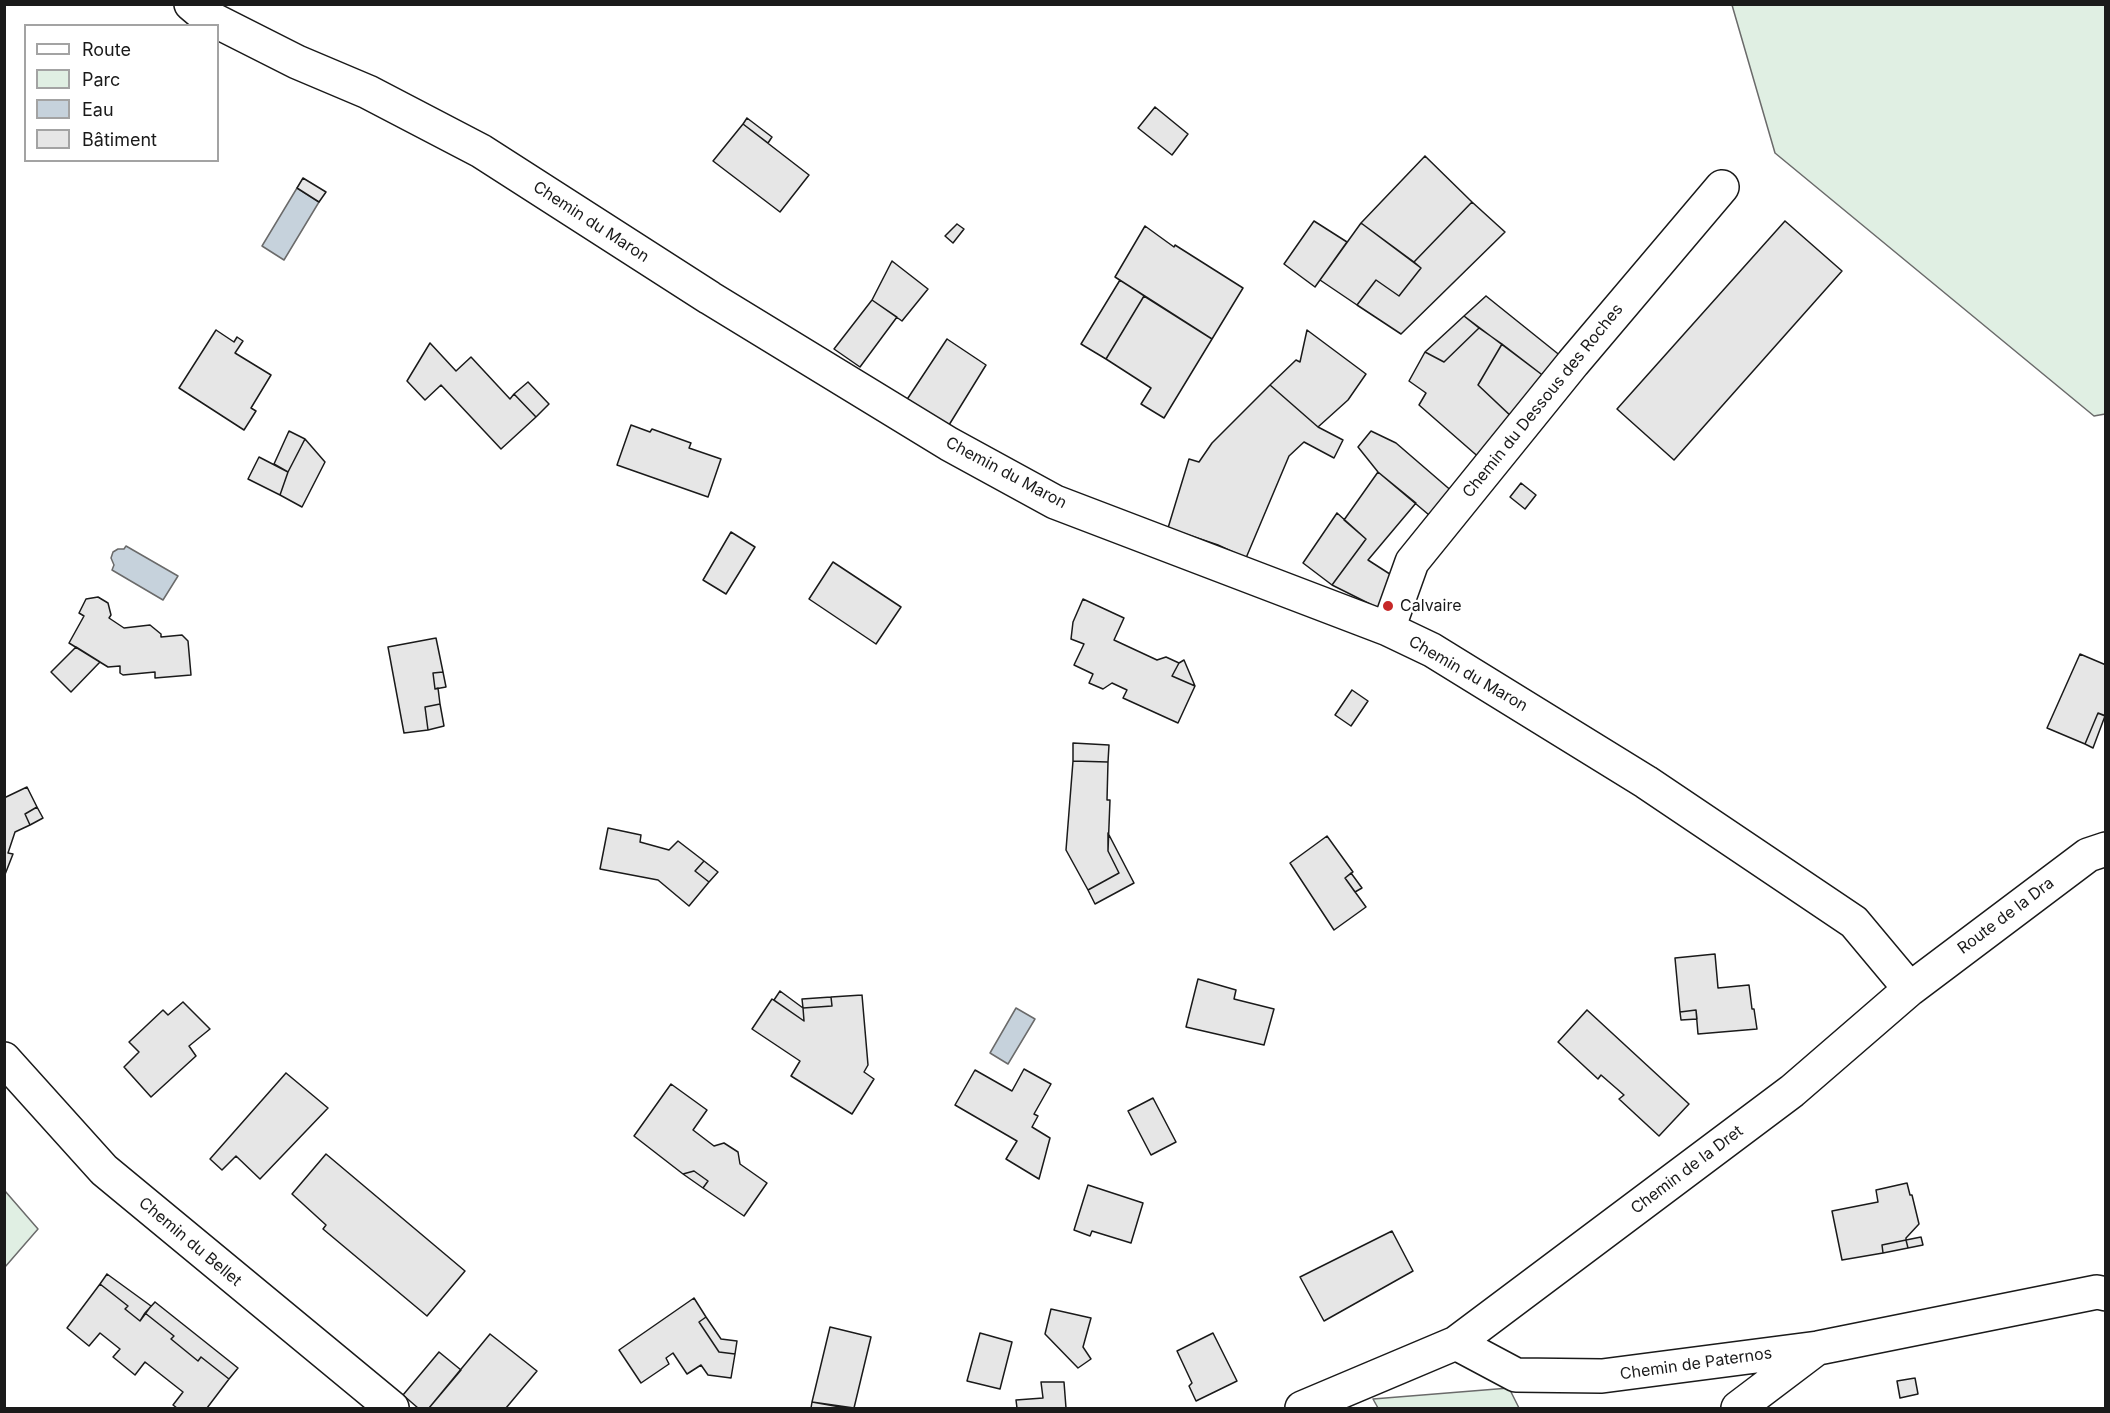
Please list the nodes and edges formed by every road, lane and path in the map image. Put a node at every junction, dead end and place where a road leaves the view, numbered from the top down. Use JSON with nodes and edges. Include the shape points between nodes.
{"nodes":[{"id":1,"x":191,"y":4,"type":"edge"},
{"id":2,"x":1722,"y":187,"type":"dead end"},
{"id":3,"x":1388,"y":629,"type":"junction"},
{"id":4,"x":2106,"y":849,"type":"edge"},
{"id":5,"x":1910,"y":989,"type":"junction"},
{"id":6,"x":4,"y":1059,"type":"edge"},
{"id":7,"x":2106,"y":1294,"type":"edge"},
{"id":8,"x":1456,"y":1343,"type":"junction"},
{"id":9,"x":1818,"y":1348,"type":"junction"},
{"id":10,"x":392,"y":1408,"type":"edge"},
{"id":11,"x":1302,"y":1408,"type":"edge"},
{"id":12,"x":1738,"y":1408,"type":"edge"}],
"edges":[{"from":1,"to":3,"type":"street","name":"Chemin du Maron","via":[[235,31],[368,92],[481,151],[750,323],[949,444],[1055,502]]},
{"from":2,"to":3,"type":"street","name":"Chemin du Dessous des Roches","via":[[1412,562]]},
{"from":3,"to":5,"type":"street","name":"Chemin du Maron","via":[[1432,650],[1646,782],[1854,922]]},
{"from":4,"to":5,"type":"street","name":"Route de la Dra","via":[[2088,855]]},
{"from":5,"to":8,"type":"street","name":"Chemin de la Dret","via":[[1792,1091]]},
{"from":6,"to":10,"type":"street","name":"Chemin du Bellet","via":[[104,1170]]},
{"from":7,"to":9,"type":"street","name":"Chemin de Paternos","via":[[2097,1292]]},
{"from":8,"to":9,"type":"street","name":"Chemin de Paternos","via":[[1516,1376],[1602,1376]]},
{"from":8,"to":11,"type":"street"},
{"from":9,"to":12,"type":"street"}]}
